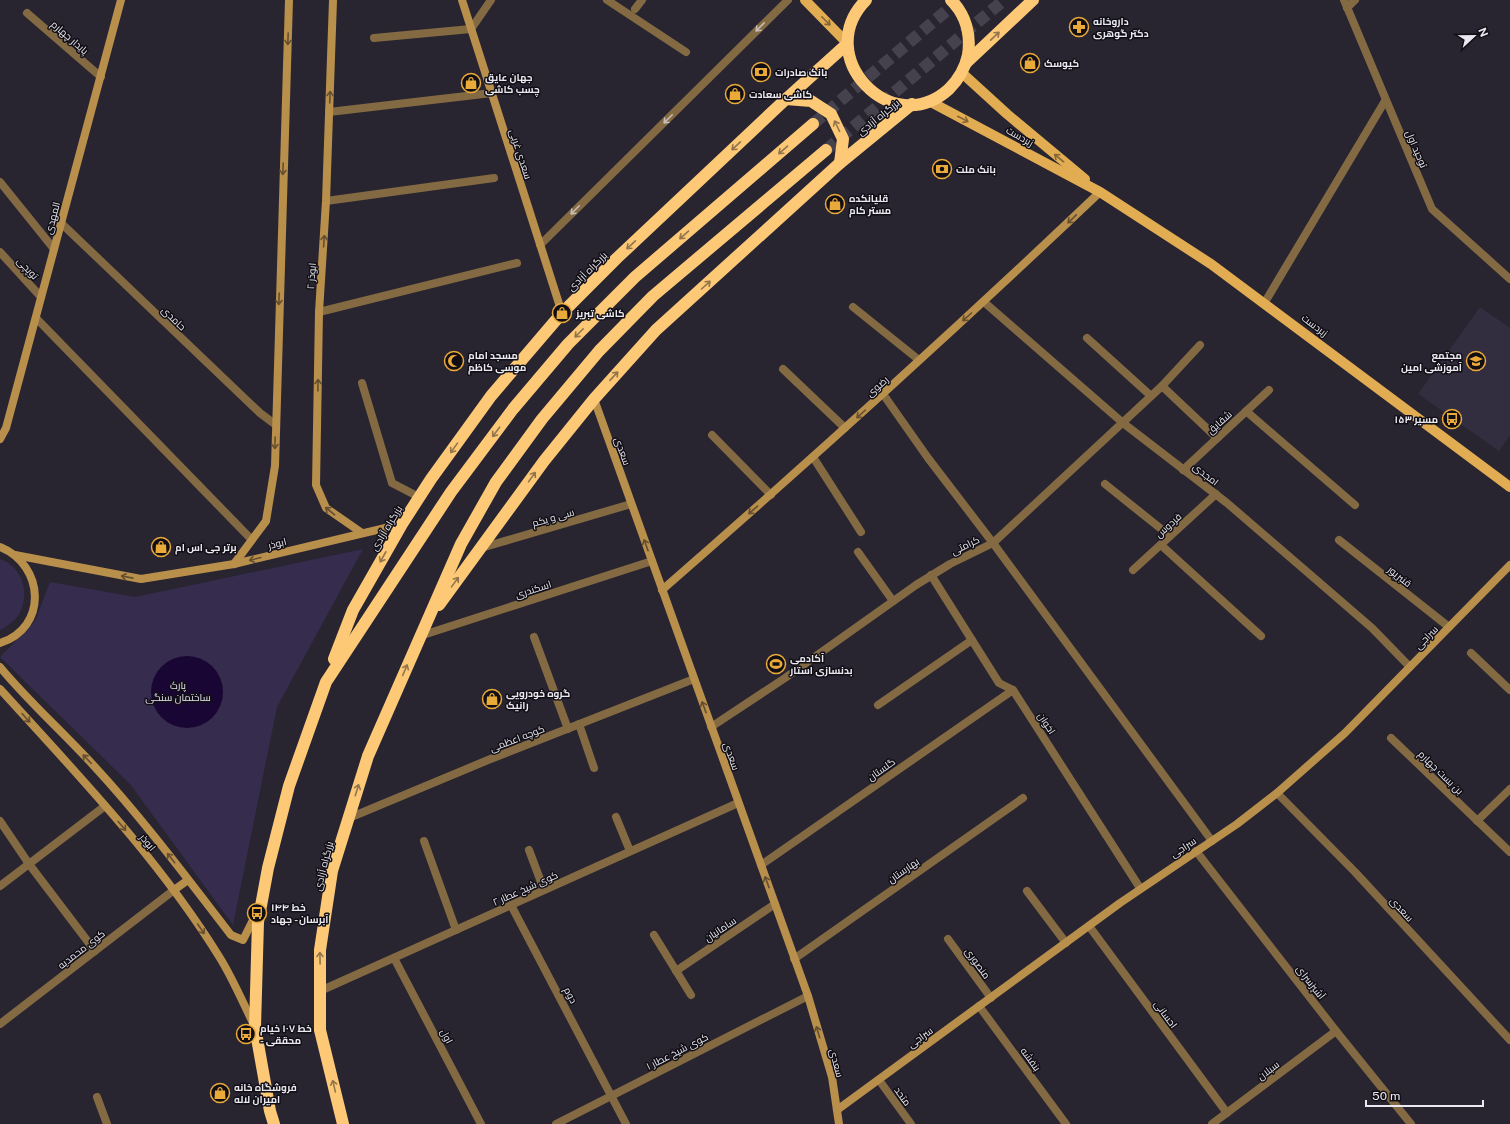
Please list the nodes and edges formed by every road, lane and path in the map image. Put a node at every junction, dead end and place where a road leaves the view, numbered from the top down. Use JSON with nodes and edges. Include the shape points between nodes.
{"nodes":[{"id":1,"x":122,"y":0,"type":"edge"},
{"id":2,"x":289,"y":0,"type":"edge"},
{"id":3,"x":333,"y":0,"type":"edge"},
{"id":4,"x":462,"y":0,"type":"edge"},
{"id":5,"x":491,"y":0,"type":"edge"},
{"id":6,"x":606,"y":0,"type":"edge"},
{"id":7,"x":642,"y":0,"type":"edge"},
{"id":8,"x":788,"y":0,"type":"edge"},
{"id":9,"x":805,"y":0,"type":"edge"},
{"id":10,"x":866,"y":0,"type":"edge"},
{"id":11,"x":951,"y":0,"type":"edge"},
{"id":12,"x":1033,"y":0,"type":"edge"},
{"id":13,"x":1344,"y":0,"type":"edge"},
{"id":14,"x":1355,"y":0,"type":"edge"},
{"id":15,"x":1347,"y":8,"type":"junction"},
{"id":16,"x":635,"y":9,"type":"dead end"},
{"id":17,"x":27,"y":12,"type":"dead end"},
{"id":18,"x":471,"y":29,"type":"junction"},
{"id":19,"x":374,"y":38,"type":"dead end"},
{"id":20,"x":847,"y":43,"type":"junction"},
{"id":21,"x":686,"y":52,"type":"dead end"},
{"id":22,"x":964,"y":68,"type":"junction"},
{"id":23,"x":101,"y":76,"type":"junction"},
{"id":24,"x":492,"y":93,"type":"junction"},
{"id":25,"x":786,"y":99,"type":"junction"},
{"id":26,"x":929,"y":101,"type":"junction"},
{"id":27,"x":1385,"y":101,"type":"junction"},
{"id":28,"x":912,"y":104,"type":"junction"},
{"id":29,"x":329,"y":112,"type":"junction"},
{"id":30,"x":812,"y":124,"type":"tunnel mouth"},
{"id":31,"x":826,"y":150,"type":"tunnel mouth"},
{"id":32,"x":840,"y":163,"type":"junction"},
{"id":33,"x":494,"y":178,"type":"dead end"},
{"id":34,"x":0,"y":182,"type":"edge"},
{"id":35,"x":1100,"y":192,"type":"junction"},
{"id":36,"x":326,"y":201,"type":"junction"},
{"id":37,"x":61,"y":223,"type":"junction"},
{"id":38,"x":540,"y":245,"type":"junction"},
{"id":39,"x":54,"y":249,"type":"junction"},
{"id":40,"x":0,"y":252,"type":"edge"},
{"id":41,"x":517,"y":263,"type":"dead end"},
{"id":42,"x":1510,"y":280,"type":"edge"},
{"id":43,"x":41,"y":297,"type":"junction"},
{"id":44,"x":984,"y":302,"type":"junction"},
{"id":45,"x":1265,"y":302,"type":"junction"},
{"id":46,"x":854,"y":307,"type":"dead end"},
{"id":47,"x":319,"y":312,"type":"junction"},
{"id":48,"x":562,"y":313,"type":"junction"},
{"id":49,"x":36,"y":318,"type":"junction"},
{"id":50,"x":1087,"y":338,"type":"dead end"},
{"id":51,"x":1200,"y":345,"type":"dead end"},
{"id":52,"x":919,"y":360,"type":"junction"},
{"id":53,"x":783,"y":369,"type":"dead end"},
{"id":54,"x":362,"y":382,"type":"dead end"},
{"id":55,"x":1162,"y":386,"type":"junction"},
{"id":56,"x":1270,"y":390,"type":"dead end"},
{"id":57,"x":883,"y":394,"type":"junction"},
{"id":58,"x":1151,"y":396,"type":"junction"},
{"id":59,"x":594,"y":399,"type":"junction"},
{"id":60,"x":1246,"y":411,"type":"junction"},
{"id":61,"x":1123,"y":423,"type":"junction"},
{"id":62,"x":276,"y":425,"type":"junction"},
{"id":63,"x":845,"y":428,"type":"junction"},
{"id":64,"x":712,"y":435,"type":"dead end"},
{"id":65,"x":1217,"y":438,"type":"junction"},
{"id":66,"x":0,"y":439,"type":"edge"},
{"id":67,"x":813,"y":457,"type":"junction"},
{"id":68,"x":1183,"y":470,"type":"junction"},
{"id":69,"x":1105,"y":484,"type":"dead end"},
{"id":70,"x":1510,"y":487,"type":"edge"},
{"id":71,"x":1216,"y":494,"type":"junction"},
{"id":72,"x":771,"y":495,"type":"junction"},
{"id":73,"x":419,"y":497,"type":"junction"},
{"id":74,"x":631,"y":504,"type":"junction"},
{"id":75,"x":1355,"y":505,"type":"dead end"},
{"id":76,"x":402,"y":524,"type":"junction"},
{"id":77,"x":861,"y":532,"type":"dead end"},
{"id":78,"x":362,"y":533,"type":"junction"},
{"id":79,"x":1170,"y":536,"type":"junction"},
{"id":80,"x":252,"y":540,"type":"junction"},
{"id":81,"x":1339,"y":540,"type":"dead end"},
{"id":82,"x":993,"y":543,"type":"junction"},
{"id":83,"x":1161,"y":544,"type":"junction"},
{"id":84,"x":0,"y":547,"type":"edge"},
{"id":85,"x":480,"y":548,"type":"junction"},
{"id":86,"x":858,"y":552,"type":"dead end"},
{"id":87,"x":15,"y":555,"type":"junction"},
{"id":88,"x":652,"y":561,"type":"junction"},
{"id":89,"x":234,"y":564,"type":"junction"},
{"id":90,"x":1510,"y":565,"type":"edge"},
{"id":91,"x":1133,"y":570,"type":"dead end"},
{"id":92,"x":931,"y":575,"type":"junction"},
{"id":93,"x":662,"y":590,"type":"junction"},
{"id":94,"x":893,"y":601,"type":"junction"},
{"id":95,"x":1449,"y":627,"type":"junction"},
{"id":96,"x":422,"y":630,"type":"junction"},
{"id":97,"x":1261,"y":636,"type":"dead end"},
{"id":98,"x":534,"y":637,"type":"dead end"},
{"id":99,"x":972,"y":640,"type":"junction"},
{"id":100,"x":0,"y":643,"type":"edge"},
{"id":101,"x":1471,"y":653,"type":"dead end"},
{"id":102,"x":0,"y":666,"type":"edge"},
{"id":103,"x":1410,"y":667,"type":"junction"},
{"id":104,"x":694,"y":679,"type":"junction"},
{"id":105,"x":326,"y":682,"type":"junction"},
{"id":106,"x":0,"y":689,"type":"edge"},
{"id":107,"x":1013,"y":690,"type":"junction"},
{"id":108,"x":1510,"y":690,"type":"edge"},
{"id":109,"x":878,"y":705,"type":"dead end"},
{"id":110,"x":579,"y":724,"type":"junction"},
{"id":111,"x":712,"y":727,"type":"junction"},
{"id":112,"x":568,"y":729,"type":"junction"},
{"id":113,"x":1391,"y":738,"type":"dead end"},
{"id":114,"x":594,"y":768,"type":"dead end"},
{"id":115,"x":1510,"y":789,"type":"edge"},
{"id":116,"x":1277,"y":793,"type":"junction"},
{"id":117,"x":1023,"y":798,"type":"dead end"},
{"id":118,"x":738,"y":802,"type":"junction"},
{"id":119,"x":105,"y":806,"type":"junction"},
{"id":120,"x":616,"y":817,"type":"dead end"},
{"id":121,"x":349,"y":818,"type":"junction"},
{"id":122,"x":0,"y":821,"type":"edge"},
{"id":123,"x":1477,"y":821,"type":"junction"},
{"id":124,"x":424,"y":841,"type":"dead end"},
{"id":125,"x":1212,"y":841,"type":"junction"},
{"id":126,"x":529,"y":850,"type":"dead end"},
{"id":127,"x":630,"y":851,"type":"junction"},
{"id":128,"x":1196,"y":852,"type":"junction"},
{"id":129,"x":1510,"y":852,"type":"edge"},
{"id":130,"x":29,"y":864,"type":"junction"},
{"id":131,"x":761,"y":865,"type":"junction"},
{"id":132,"x":188,"y":880,"type":"junction"},
{"id":133,"x":0,"y":886,"type":"edge"},
{"id":134,"x":1140,"y":888,"type":"junction"},
{"id":135,"x":174,"y":890,"type":"junction"},
{"id":136,"x":544,"y":890,"type":"junction"},
{"id":137,"x":1027,"y":891,"type":"dead end"},
{"id":138,"x":261,"y":904,"type":"junction"},
{"id":139,"x":775,"y":904,"type":"junction"},
{"id":140,"x":512,"y":905,"type":"junction"},
{"id":141,"x":1089,"y":926,"type":"junction"},
{"id":142,"x":456,"y":930,"type":"junction"},
{"id":143,"x":654,"y":935,"type":"dead end"},
{"id":144,"x":948,"y":939,"type":"dead end"},
{"id":145,"x":1066,"y":943,"type":"junction"},
{"id":146,"x":95,"y":951,"type":"junction"},
{"id":147,"x":394,"y":958,"type":"junction"},
{"id":148,"x":794,"y":959,"type":"junction"},
{"id":149,"x":676,"y":971,"type":"junction"},
{"id":150,"x":320,"y":991,"type":"junction"},
{"id":151,"x":691,"y":995,"type":"dead end"},
{"id":152,"x":808,"y":996,"type":"junction"},
{"id":153,"x":991,"y":998,"type":"junction"},
{"id":154,"x":979,"y":1006,"type":"junction"},
{"id":155,"x":0,"y":1024,"type":"edge"},
{"id":156,"x":255,"y":1027,"type":"junction"},
{"id":157,"x":1336,"y":1031,"type":"junction"},
{"id":158,"x":1510,"y":1040,"type":"edge"},
{"id":159,"x":879,"y":1080,"type":"junction"},
{"id":160,"x":612,"y":1095,"type":"junction"},
{"id":161,"x":97,"y":1097,"type":"dead end"},
{"id":162,"x":837,"y":1110,"type":"junction"},
{"id":163,"x":1227,"y":1113,"type":"junction"},
{"id":164,"x":107,"y":1124,"type":"edge"},
{"id":165,"x":274,"y":1124,"type":"edge"},
{"id":166,"x":343,"y":1124,"type":"edge"},
{"id":167,"x":481,"y":1124,"type":"edge"},
{"id":168,"x":556,"y":1124,"type":"edge"},
{"id":169,"x":626,"y":1124,"type":"edge"},
{"id":170,"x":839,"y":1124,"type":"edge"},
{"id":171,"x":911,"y":1124,"type":"edge"},
{"id":172,"x":1066,"y":1124,"type":"edge"},
{"id":173,"x":1212,"y":1124,"type":"edge"},
{"id":174,"x":1411,"y":1124,"type":"edge"}],
"edges":[{"from":1,"to":23,"type":"street","name":"المهدی"},
{"from":2,"to":62,"type":"street","one_way":true},
{"from":29,"to":3,"type":"street","name":"ابوذر ۲","one_way":true},
{"from":4,"to":18,"type":"street","name":"سعدی غربی"},
{"from":5,"to":18,"type":"street"},
{"from":6,"to":21,"type":"street"},
{"from":7,"to":16,"type":"street"},
{"from":8,"to":38,"type":"street","one_way":true},
{"from":9,"to":20,"type":"main road","one_way":true},
{"from":10,"to":20,"type":"highway","via":[[858,8],[850,25]]},
{"from":11,"to":22,"type":"highway","via":[[958,7],[967,25],[970,44]]},
{"from":22,"to":12,"type":"highway","one_way":true},
{"from":13,"to":15,"type":"street","name":"توحید اول"},
{"from":14,"to":15,"type":"street"},
{"from":15,"to":27,"type":"street","name":"توحید اول"},
{"from":17,"to":23,"type":"street","name":"پایدار چهارم"},
{"from":18,"to":19,"type":"street"},
{"from":18,"to":24,"type":"street","name":"سعدی غربی"},
{"from":20,"to":25,"type":"highway","name":"بزرگراه آزادی"},
{"from":20,"to":28,"type":"highway","via":[[851,64],[860,81],[874,94],[892,102]]},
{"from":22,"to":26,"type":"highway","via":[[956,82],[944,94]]},
{"from":35,"to":22,"type":"main road","name":"زبردست","one_way":true,"via":[[1012,118]]},
{"from":23,"to":37,"type":"street","name":"المهدی"},
{"from":24,"to":29,"type":"street"},
{"from":24,"to":38,"type":"street","name":"سعدی غربی"},
{"from":32,"to":25,"type":"highway","one_way":true,"via":[[843,139],[831,114],[811,101]]},
{"from":25,"to":48,"type":"highway","name":"بزرگراه آزادی","one_way":true},
{"from":26,"to":28,"type":"highway"},
{"from":26,"to":35,"type":"main road","name":"زبردست","one_way":true},
{"from":27,"to":42,"type":"street","name":"توحید اول","via":[[1432,209]]},
{"from":27,"to":45,"type":"street"},
{"from":28,"to":32,"type":"highway","name":"بزرگراه آزادی"},
{"from":29,"to":36,"type":"street","name":"ابوذر ۲"},
{"from":30,"to":105,"type":"highway","name":"بزرگراه آزادی","one_way":true,"via":[[635,277],[568,344],[513,409],[451,492]]},
{"from":31,"to":96,"type":"highway","name":"بزرگراه آزادی","via":[[653,296],[599,351],[542,419],[496,482],[461,544]]},
{"from":59,"to":32,"type":"highway","name":"بزرگراه آزادی","one_way":true,"via":[[656,330]]},
{"from":33,"to":36,"type":"street"},
{"from":34,"to":39,"type":"street"},
{"from":35,"to":44,"type":"street","name":"رضوی","one_way":true},
{"from":35,"to":45,"type":"main road","name":"زبردست"},
{"from":47,"to":36,"type":"street","name":"ابوذر ۲","one_way":true},
{"from":37,"to":39,"type":"street","name":"المهدی"},
{"from":37,"to":62,"type":"street","name":"حامدی","via":[[260,413]]},
{"from":38,"to":48,"type":"street","name":"سعدی غربی"},
{"from":39,"to":43,"type":"street","name":"المهدی"},
{"from":40,"to":43,"type":"street","name":"توپچی"},
{"from":41,"to":47,"type":"street"},
{"from":43,"to":49,"type":"street","name":"المهدی"},
{"from":44,"to":52,"type":"street","name":"رضوی","one_way":true},
{"from":44,"to":61,"type":"street","name":"امجدی"},
{"from":45,"to":70,"type":"main road","name":"زبردست"},
{"from":46,"to":52,"type":"street"},
{"from":78,"to":47,"type":"street","name":"ابوذر ۲","one_way":true,"via":[[326,508],[316,485]]},
{"from":48,"to":73,"type":"highway","name":"بزرگراه آزادی","one_way":true,"via":[[491,396]]},
{"from":49,"to":66,"type":"street","name":"المهدی","via":[[6,428]]},
{"from":49,"to":80,"type":"street"},
{"from":50,"to":58,"type":"street"},
{"from":51,"to":55,"type":"street","name":"کرامتی"},
{"from":52,"to":57,"type":"street","name":"رضوی"},
{"from":53,"to":63,"type":"street"},
{"from":54,"to":73,"type":"street","via":[[392,483]]},
{"from":55,"to":58,"type":"street","name":"کرامتی"},
{"from":55,"to":65,"type":"street"},
{"from":56,"to":60,"type":"street","name":"شقایق"},
{"from":57,"to":63,"type":"street","name":"رضوی","one_way":true},
{"from":57,"to":82,"type":"street","via":[[932,464]]},
{"from":58,"to":61,"type":"street","name":"کرامتی"},
{"from":59,"to":74,"type":"street","name":"سعدی"},
{"from":85,"to":59,"type":"highway","name":"بزرگراه آزادی","one_way":true,"via":[[544,460]]},
{"from":60,"to":65,"type":"street","name":"شقایق"},
{"from":60,"to":75,"type":"street"},
{"from":61,"to":68,"type":"street","name":"امجدی"},
{"from":61,"to":82,"type":"street","name":"کرامتی"},
{"from":62,"to":80,"type":"street","one_way":true,"via":[[275,466],[266,521]]},
{"from":63,"to":67,"type":"street","name":"رضوی"},
{"from":64,"to":72,"type":"street"},
{"from":65,"to":68,"type":"street","name":"شقایق"},
{"from":67,"to":72,"type":"street","name":"رضوی"},
{"from":67,"to":77,"type":"street"},
{"from":68,"to":71,"type":"street","name":"امجدی"},
{"from":69,"to":79,"type":"street"},
{"from":71,"to":79,"type":"street","name":"فردوس"},
{"from":71,"to":103,"type":"street","name":"امجدی","via":[[1372,628]]},
{"from":72,"to":93,"type":"street","name":"رضوی","one_way":true},
{"from":73,"to":76,"type":"highway","name":"بزرگراه آزادی"},
{"from":74,"to":85,"type":"street","name":"سی و یکم"},
{"from":88,"to":74,"type":"street","name":"سعدی","one_way":true},
{"from":76,"to":78,"type":"street","name":"ابوذر"},
{"from":76,"to":105,"type":"highway","name":"بزرگراه آزادی","one_way":true,"via":[[353,610]]},
{"from":78,"to":89,"type":"street","name":"ابوذر","one_way":true},
{"from":79,"to":83,"type":"street","name":"فردوس"},
{"from":80,"to":89,"type":"street"},
{"from":81,"to":95,"type":"street","name":"قنبرپور"},
{"from":82,"to":92,"type":"street","name":"کرامتی"},
{"from":82,"to":125,"type":"street"},
{"from":83,"to":91,"type":"street","name":"فردوس"},
{"from":83,"to":97,"type":"street"},
{"from":84,"to":87,"type":"street"},
{"from":96,"to":85,"type":"highway","name":"بزرگراه آزادی","one_way":true},
{"from":86,"to":94,"type":"street"},
{"from":89,"to":87,"type":"street","name":"ابوذر","one_way":true,"via":[[141,579]]},
{"from":87,"to":100,"type":"street","via":[[25,565],[32,579],[35,593],[34,608],[18,633]]},
{"from":88,"to":93,"type":"street","name":"سعدی"},
{"from":88,"to":96,"type":"street","name":"اسکندری"},
{"from":90,"to":95,"type":"street","name":"سراجی"},
{"from":92,"to":94,"type":"street","name":"کرامتی"},
{"from":92,"to":99,"type":"street","name":"اخوان"},
{"from":93,"to":104,"type":"street","name":"سعدی"},
{"from":94,"to":111,"type":"street","name":"کرامتی"},
{"from":95,"to":103,"type":"street","name":"سراجی"},
{"from":121,"to":96,"type":"highway","name":"بزرگراه آزادی","one_way":true,"via":[[368,756]]},
{"from":98,"to":112,"type":"street"},
{"from":99,"to":107,"type":"street","name":"اخوان","via":[[999,683]]},
{"from":99,"to":109,"type":"street"},
{"from":101,"to":108,"type":"street"},
{"from":132,"to":102,"type":"street","name":"ابوذر","one_way":true,"via":[[108,782],[19,690]]},
{"from":103,"to":116,"type":"street","name":"سراجی","via":[[1346,733]]},
{"from":104,"to":110,"type":"street","name":"کوچه اعظمی"},
{"from":111,"to":104,"type":"street","name":"سعدی","one_way":true},
{"from":105,"to":138,"type":"highway","name":"بزرگراه آزادی","via":[[289,786]]},
{"from":106,"to":119,"type":"street","name":"ابوذر","one_way":true},
{"from":107,"to":131,"type":"street","name":"گلستان"},
{"from":107,"to":134,"type":"street","name":"اخوان"},
{"from":110,"to":112,"type":"street","name":"کوچه اعظمی"},
{"from":110,"to":114,"type":"street"},
{"from":111,"to":118,"type":"street","name":"سعدی"},
{"from":112,"to":121,"type":"street","name":"کوچه اعظمی"},
{"from":113,"to":123,"type":"street","name":"بن بست چهارم"},
{"from":115,"to":123,"type":"street"},
{"from":116,"to":125,"type":"street","name":"سراجی"},
{"from":116,"to":158,"type":"street","name":"سعدی","via":[[1355,872]]},
{"from":117,"to":148,"type":"street","name":"بهارستان"},
{"from":118,"to":127,"type":"street","name":"کوی شیخ عطار ۲"},
{"from":118,"to":131,"type":"street","name":"سعدی"},
{"from":119,"to":130,"type":"street"},
{"from":119,"to":135,"type":"street","name":"ابوذر","one_way":true},
{"from":120,"to":127,"type":"street"},
{"from":150,"to":121,"type":"highway","name":"بزرگراه آزادی","one_way":true,"via":[[320,950],[332,871]]},
{"from":122,"to":130,"type":"street"},
{"from":123,"to":129,"type":"street","name":"بن بست چهارم"},
{"from":124,"to":142,"type":"street"},
{"from":125,"to":128,"type":"street","name":"سراجی"},
{"from":126,"to":136,"type":"street"},
{"from":127,"to":136,"type":"street","name":"کوی شیخ عطار ۲"},
{"from":128,"to":134,"type":"street","name":"سراجی"},
{"from":128,"to":157,"type":"street","name":"آشپزسرای"},
{"from":130,"to":133,"type":"street"},
{"from":130,"to":146,"type":"street"},
{"from":139,"to":131,"type":"street","name":"سعدی","one_way":true},
{"from":132,"to":135,"type":"street"},
{"from":132,"to":138,"type":"street","name":"ابوذر","via":[[231,935],[243,940]]},
{"from":134,"to":141,"type":"street","name":"سراجی"},
{"from":135,"to":146,"type":"street","name":"کوی محمدیه"},
{"from":135,"to":156,"type":"street","name":"ابوذر","one_way":true,"via":[[220,958]]},
{"from":136,"to":140,"type":"street","name":"کوی شیخ عطار ۲"},
{"from":137,"to":145,"type":"street"},
{"from":138,"to":156,"type":"highway","name":"بزرگراه آزادی","via":[[257,943]]},
{"from":139,"to":148,"type":"street","name":"سعدی"},
{"from":139,"to":149,"type":"street","name":"سامانیان"},
{"from":140,"to":142,"type":"street","name":"کوی شیخ عطار ۲"},
{"from":140,"to":160,"type":"street","name":"دوم"},
{"from":141,"to":145,"type":"street","name":"سراجی"},
{"from":141,"to":163,"type":"street","name":"احسانی"},
{"from":142,"to":147,"type":"street","name":"کوی شیخ عطار ۲"},
{"from":143,"to":149,"type":"street"},
{"from":144,"to":153,"type":"street","name":"منصوری"},
{"from":145,"to":153,"type":"street","name":"سراجی"},
{"from":146,"to":155,"type":"street","name":"کوی محمدیه"},
{"from":147,"to":150,"type":"street","name":"کوی شیخ عطار ۲"},
{"from":147,"to":167,"type":"street","name":"اول"},
{"from":148,"to":152,"type":"street","name":"سعدی"},
{"from":149,"to":151,"type":"street"},
{"from":166,"to":150,"type":"highway","name":"بزرگراه آزادی","one_way":true,"via":[[320,1030]]},
{"from":152,"to":160,"type":"street","name":"کوی شیخ عطار ۱"},
{"from":162,"to":152,"type":"street","name":"سعدی","one_way":true,"via":[[832,1077]]},
{"from":153,"to":154,"type":"street","name":"سراجی"},
{"from":154,"to":159,"type":"street","name":"سراجی"},
{"from":154,"to":172,"type":"street","name":"بنفشه"},
{"from":156,"to":165,"type":"highway","name":"بزرگراه آزادی"},
{"from":157,"to":163,"type":"street","name":"سبلان"},
{"from":157,"to":174,"type":"street","name":"آشپزسرای"},
{"from":159,"to":162,"type":"street","name":"سراجی"},
{"from":159,"to":171,"type":"street","name":"متحد"},
{"from":160,"to":168,"type":"street","name":"کوی شیخ عطار ۱"},
{"from":160,"to":169,"type":"street","name":"دوم"},
{"from":161,"to":164,"type":"street"},
{"from":162,"to":170,"type":"street","name":"سعدی"},
{"from":163,"to":173,"type":"street","name":"سبلان"}]}
